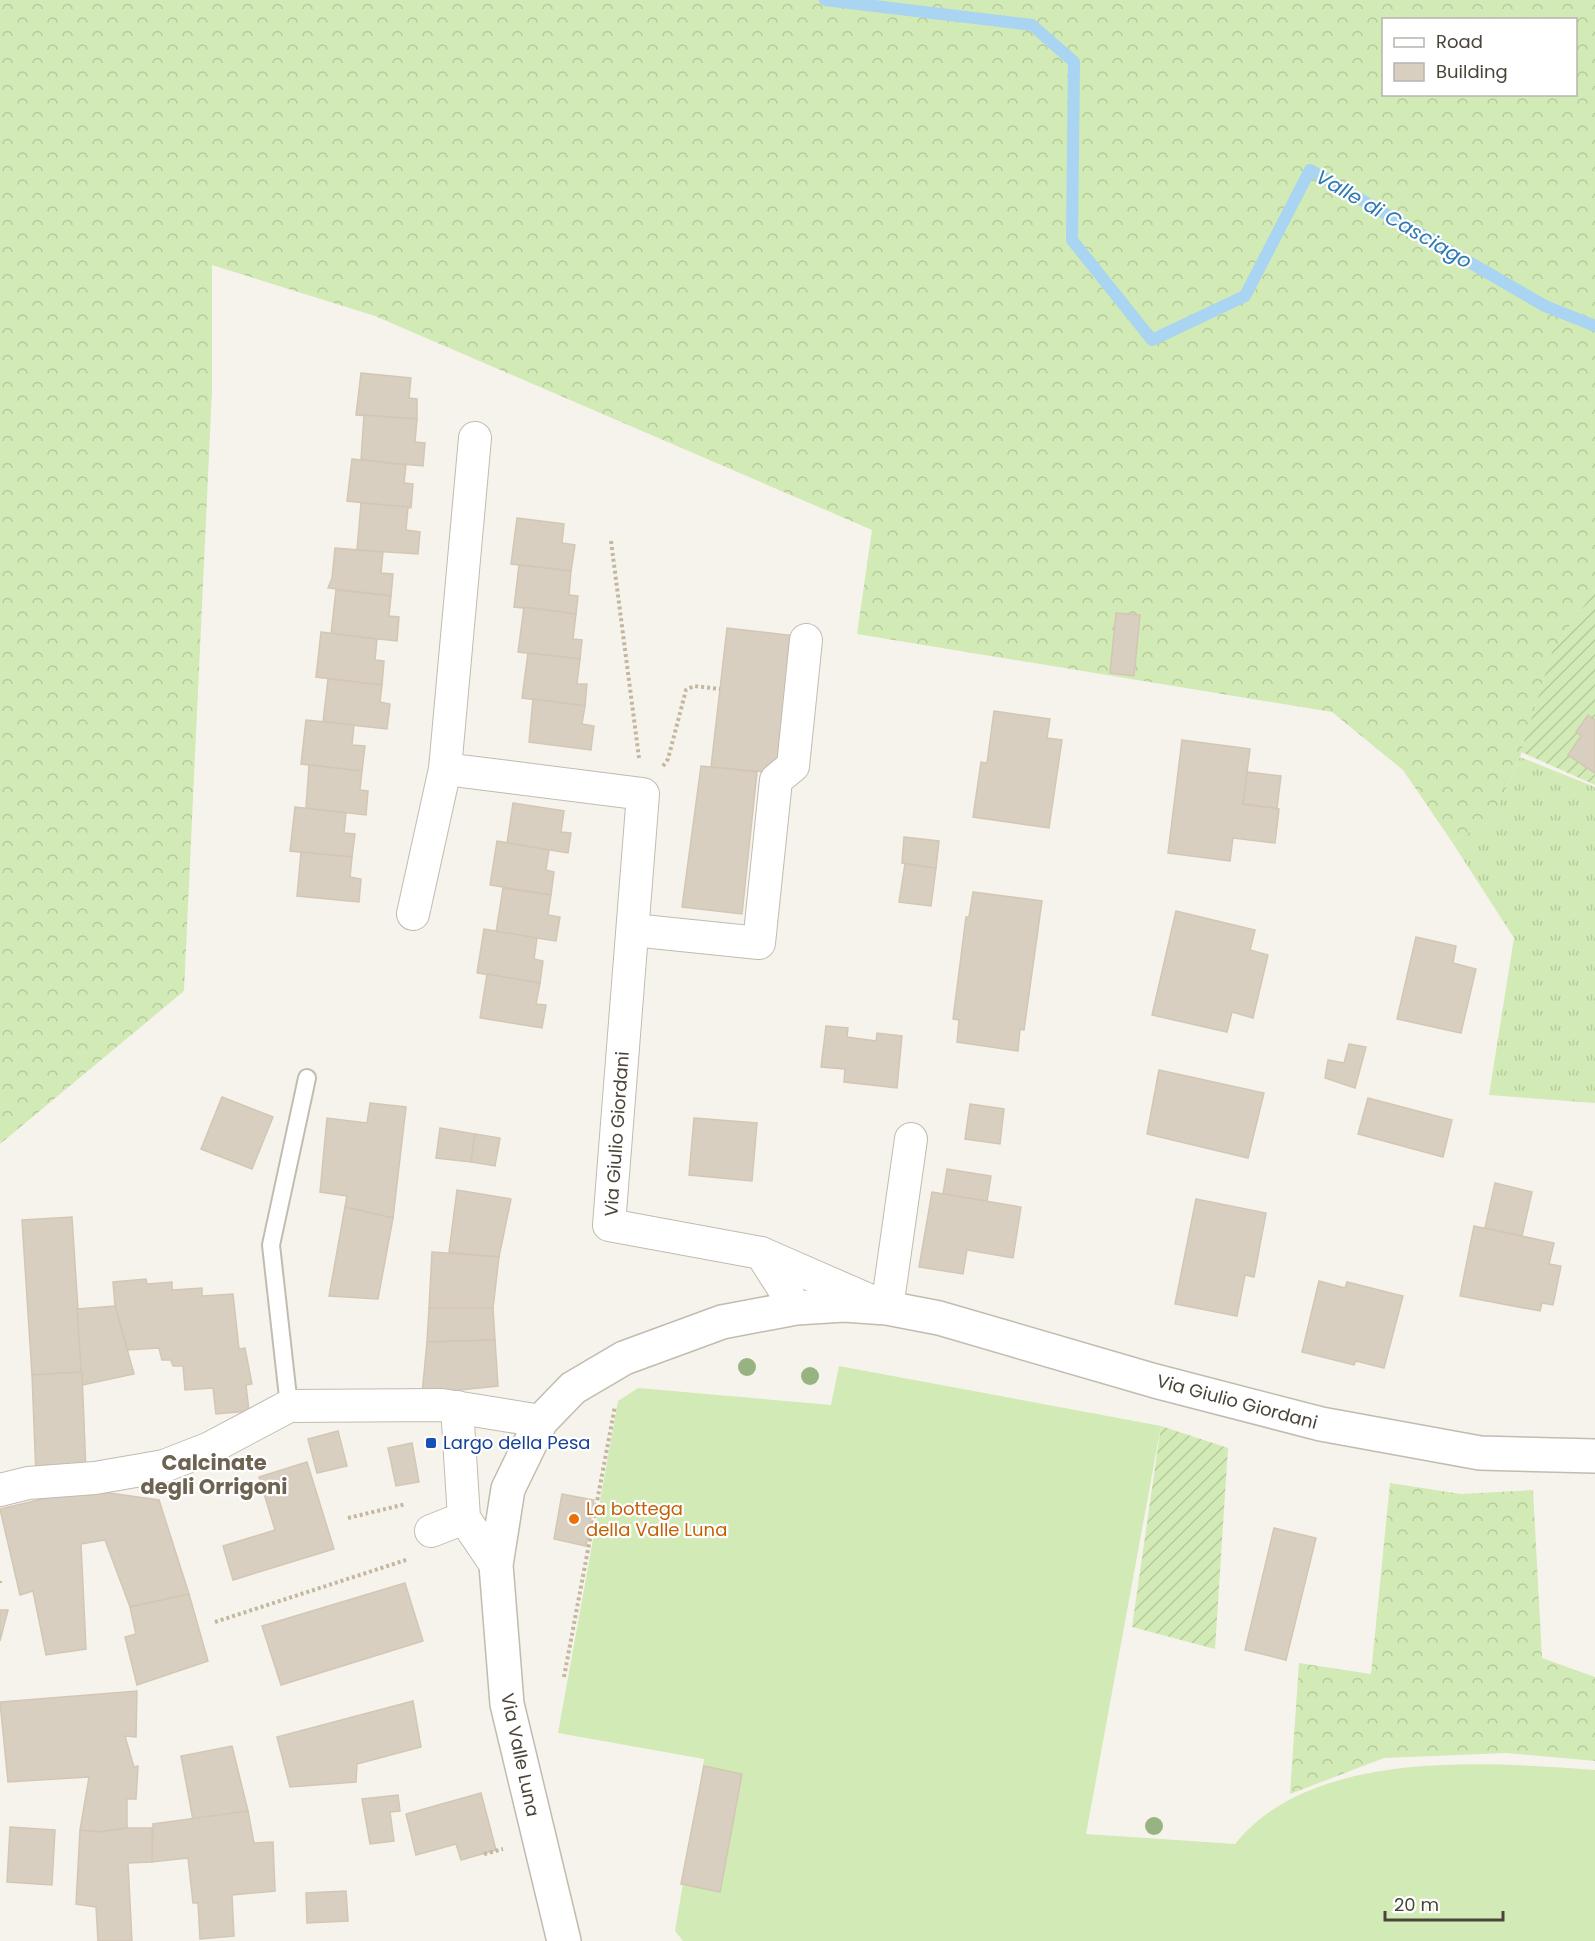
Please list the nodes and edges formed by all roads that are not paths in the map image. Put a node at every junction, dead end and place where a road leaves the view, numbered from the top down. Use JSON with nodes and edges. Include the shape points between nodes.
{"nodes":[{"id":1,"x":475,"y":438,"type":"dead end"},
{"id":2,"x":806,"y":640,"type":"dead end"},
{"id":3,"x":445,"y":769,"type":"junction"},
{"id":4,"x":413,"y":914,"type":"dead end"},
{"id":5,"x":633,"y":930,"type":"junction"},
{"id":6,"x":307,"y":1078,"type":"dead end"},
{"id":7,"x":911,"y":1139,"type":"dead end"},
{"id":8,"x":761,"y":1253,"type":"junction"},
{"id":9,"x":796,"y":1308,"type":"junction"},
{"id":10,"x":887,"y":1308,"type":"junction"},
{"id":11,"x":289,"y":1406,"type":"junction"},
{"id":12,"x":457,"y":1407,"type":"junction"},
{"id":13,"x":541,"y":1421,"type":"junction"},
{"id":14,"x":1595,"y":1456,"type":"edge"},
{"id":15,"x":0,"y":1490,"type":"edge"},
{"id":16,"x":464,"y":1518,"type":"junction"},
{"id":17,"x":426,"y":1543,"type":"road end"},
{"id":18,"x":496,"y":1565,"type":"junction"},
{"id":19,"x":564,"y":1941,"type":"edge"}],
"edges":[{"from":1,"to":3,"type":"street"},
{"from":2,"to":5,"type":"street","via":[[793,766],[776,780],[759,943]]},
{"from":3,"to":4,"type":"street"},
{"from":3,"to":5,"type":"street","via":[[643,794]]},
{"from":5,"to":8,"type":"street","name":"Via Giulio Giordani","via":[[609,1225]]},
{"from":6,"to":11,"type":"lane","via":[[271,1245]]},
{"from":7,"to":10,"type":"street"},
{"from":8,"to":9,"type":"street"},
{"from":8,"to":10,"type":"street","name":"Via Giulio Giordani"},
{"from":9,"to":10,"type":"street","name":"Via Giulio Giordani"},
{"from":9,"to":13,"type":"street","name":"Via Giulio Giordani","via":[[722,1322],[624,1358],[573,1388]]},
{"from":10,"to":14,"type":"street","name":"Via Giulio Giordani","via":[[939,1318],[1321,1424],[1480,1454]]},
{"from":11,"to":12,"type":"street"},
{"from":11,"to":15,"type":"street","via":[[210,1448],[164,1466]]},
{"from":12,"to":13,"type":"street"},
{"from":12,"to":16,"type":"street"},
{"from":13,"to":18,"type":"street","via":[[508,1489]]},
{"from":16,"to":17,"type":"street"},
{"from":16,"to":18,"type":"street"},
{"from":18,"to":19,"type":"street","name":"Via Valle Luna","via":[[507,1704]]}]}
